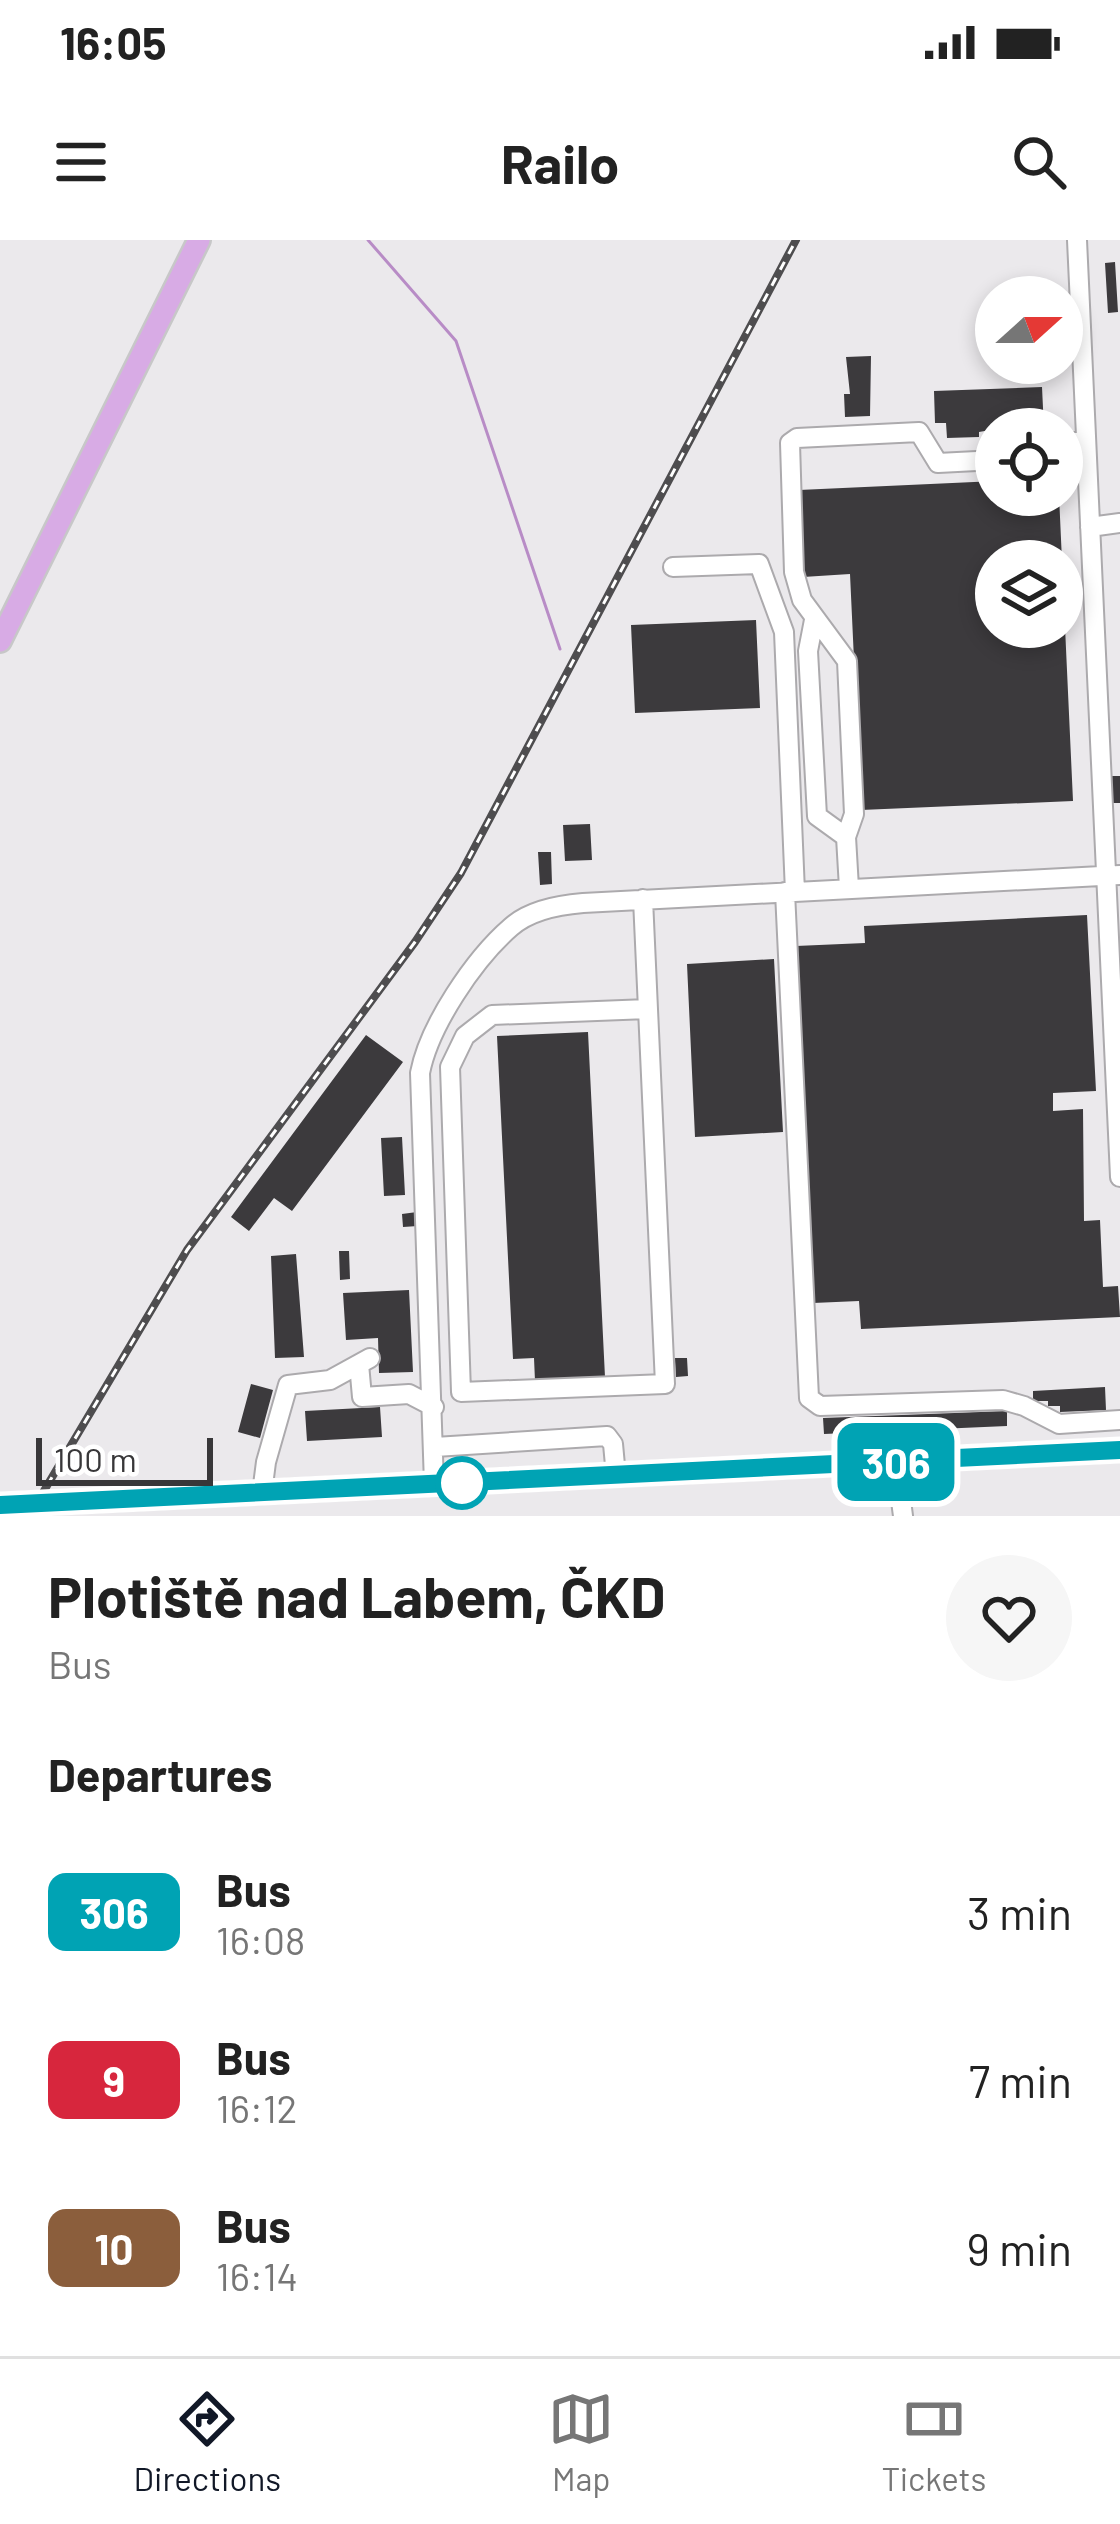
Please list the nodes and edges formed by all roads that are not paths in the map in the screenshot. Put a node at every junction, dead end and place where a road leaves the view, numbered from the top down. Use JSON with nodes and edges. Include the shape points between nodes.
{"nodes":[{"id":1,"x":199,"y":240,"type":"edge"},
{"id":2,"x":1077,"y":240,"type":"edge"},
{"id":3,"x":1083,"y":442,"type":"edge"},
{"id":4,"x":1087,"y":442,"type":"junction"},
{"id":5,"x":975,"y":461,"type":"edge"},
{"id":6,"x":1120,"y":523,"type":"edge"},
{"id":7,"x":1090,"y":527,"type":"junction"},
{"id":8,"x":673,"y":567,"type":"dead end"},
{"id":9,"x":814,"y":620,"type":"junction"},
{"id":10,"x":0,"y":640,"type":"edge"},
{"id":11,"x":846,"y":837,"type":"junction"},
{"id":12,"x":1112,"y":876,"type":"edge"},
{"id":13,"x":849,"y":888,"type":"junction"},
{"id":14,"x":790,"y":892,"type":"junction"},
{"id":15,"x":644,"y":899,"type":"junction"},
{"id":16,"x":648,"y":1009,"type":"junction"},
{"id":17,"x":1120,"y":1177,"type":"edge"},
{"id":18,"x":461,"y":1392,"type":"junction"},
{"id":19,"x":434,"y":1400,"type":"junction"},
{"id":20,"x":1120,"y":1420,"type":"edge"},
{"id":21,"x":435,"y":1447,"type":"junction"},
{"id":22,"x":1120,"y":1450,"type":"edge"},
{"id":23,"x":896,"y":1462,"type":"junction"},
{"id":24,"x":616,"y":1476,"type":"junction"},
{"id":25,"x":434,"y":1484,"type":"junction"},
{"id":26,"x":262,"y":1492,"type":"junction"},
{"id":27,"x":0,"y":1505,"type":"edge"},
{"id":28,"x":903,"y":1516,"type":"edge"}],
"edges":[{"from":1,"to":10,"type":"main road"},
{"from":2,"to":4,"type":"street"},
{"from":3,"to":4,"type":"street"},
{"from":4,"to":7,"type":"street"},
{"from":5,"to":9,"type":"street","via":[[938,463],[919,432],[790,443],[794,572]]},
{"from":6,"to":7,"type":"street"},
{"from":7,"to":12,"type":"street"},
{"from":8,"to":14,"type":"street","via":[[759,564],[780,619]]},
{"from":9,"to":11,"type":"street","via":[[847,661],[854,814]]},
{"from":9,"to":11,"type":"street","via":[[808,651],[817,816]]},
{"from":11,"to":13,"type":"street"},
{"from":12,"to":13,"type":"street"},
{"from":12,"to":17,"type":"street"},
{"from":13,"to":14,"type":"street"},
{"from":14,"to":15,"type":"street"},
{"from":14,"to":20,"type":"street","via":[[809,1398],[820,1406],[1003,1400],[1059,1424]]},
{"from":15,"to":16,"type":"street"},
{"from":15,"to":19,"type":"street","via":[[556,905],[511,926],[425,1045]]},
{"from":16,"to":18,"type":"street","via":[[492,1016],[465,1036],[450,1067]]},
{"from":16,"to":18,"type":"street","via":[[665,1384]]},
{"from":18,"to":19,"type":"street"},
{"from":19,"to":21,"type":"street"},
{"from":19,"to":26,"type":"street","via":[[362,1397],[364,1361],[330,1380],[288,1385]]},
{"from":21,"to":24,"type":"street","via":[[607,1436]]},
{"from":21,"to":25,"type":"street"},
{"from":22,"to":23,"type":"main road"},
{"from":23,"to":24,"type":"main road"},
{"from":23,"to":28,"type":"street"},
{"from":24,"to":25,"type":"main road"},
{"from":25,"to":26,"type":"main road"},
{"from":26,"to":27,"type":"main road"}]}
